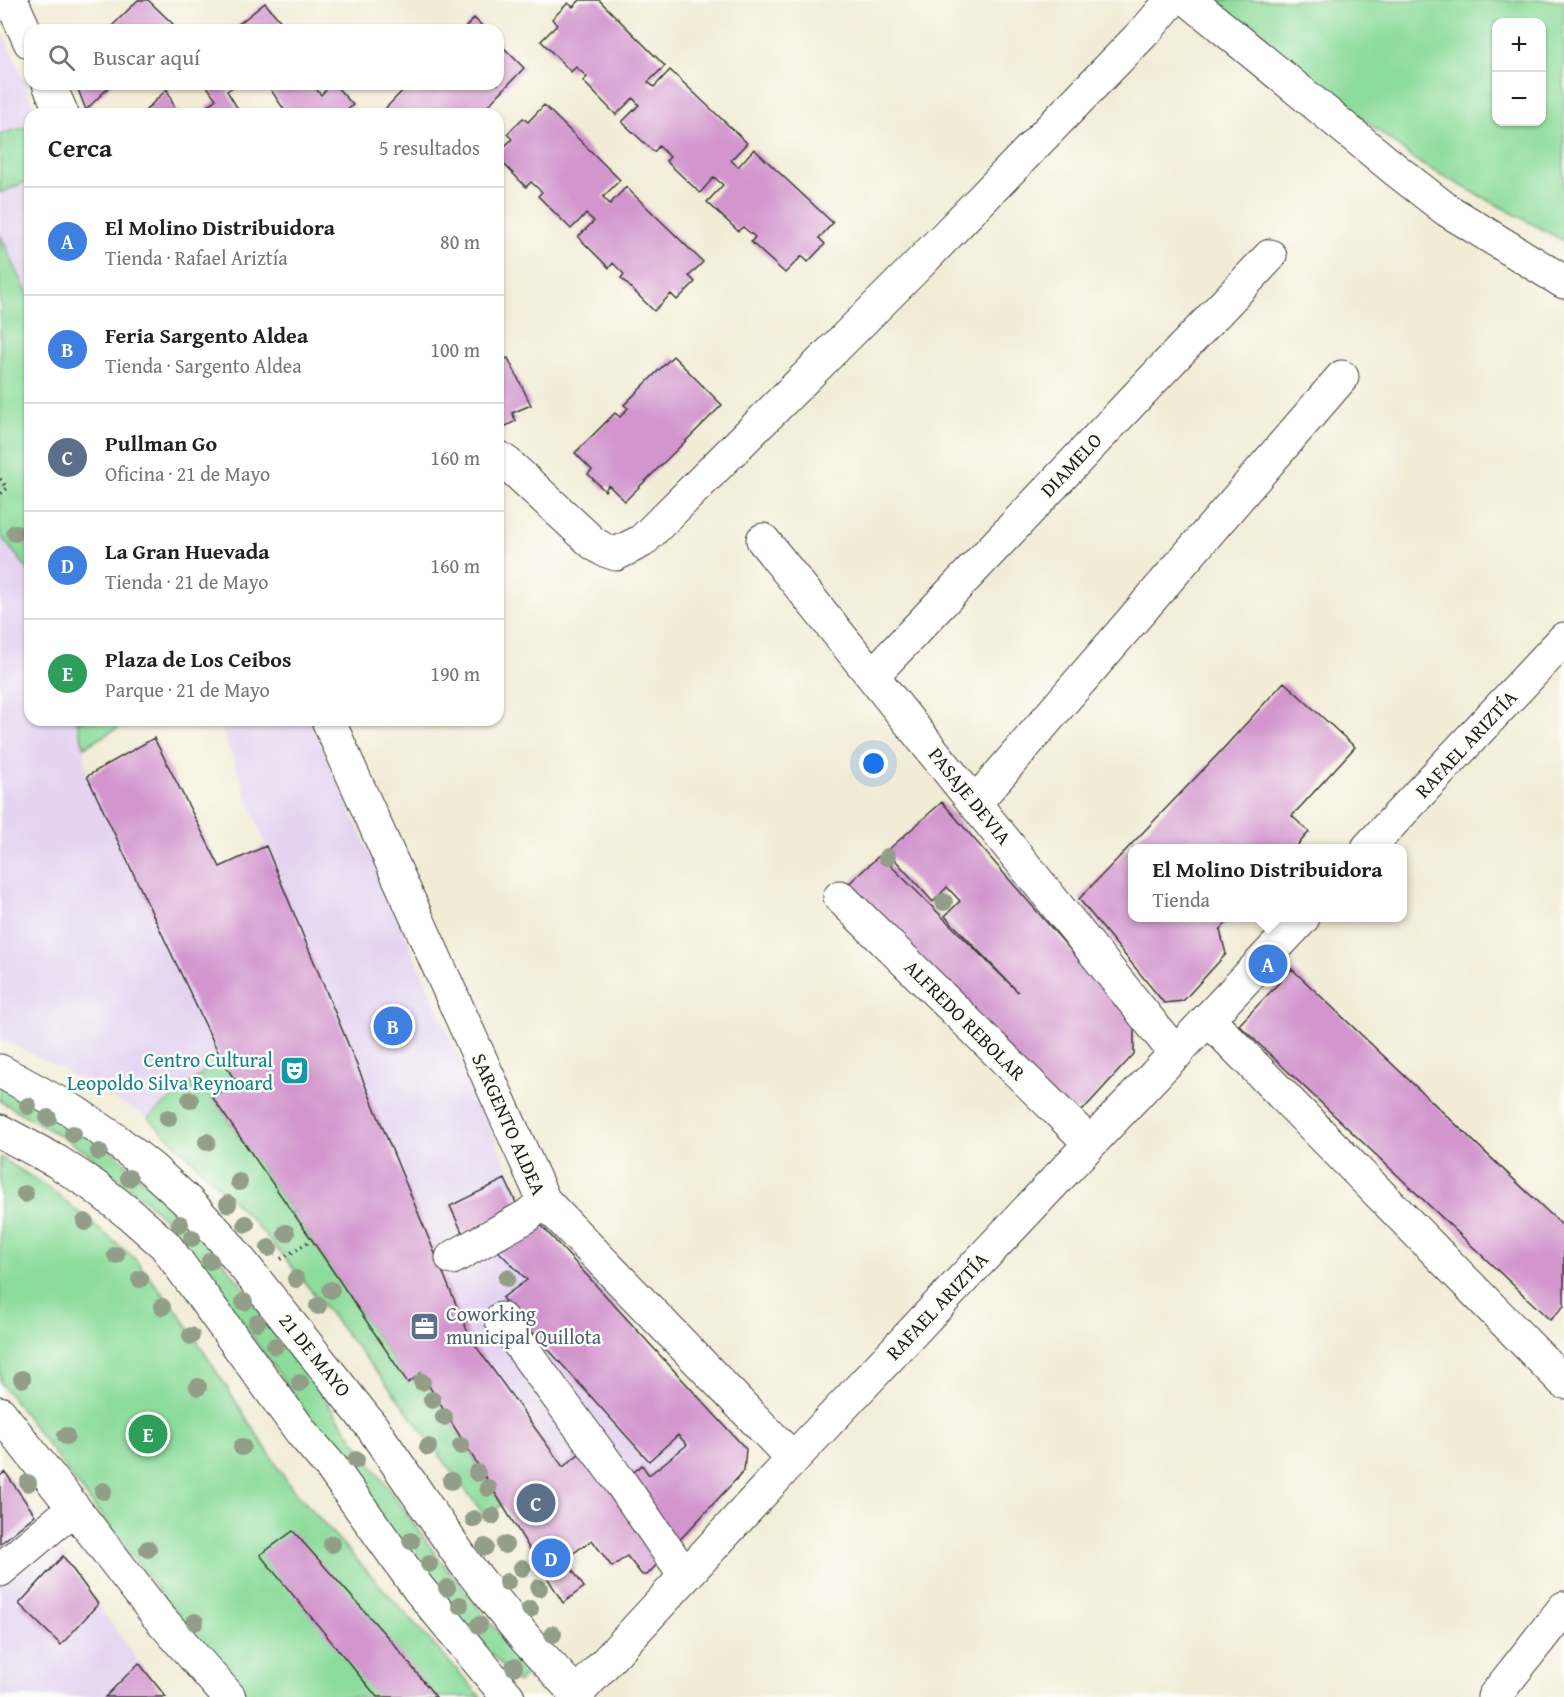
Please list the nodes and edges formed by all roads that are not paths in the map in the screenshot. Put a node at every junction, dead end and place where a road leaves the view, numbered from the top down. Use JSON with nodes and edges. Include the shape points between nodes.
{"nodes":[{"id":1,"x":11,"y":0,"type":"edge"},
{"id":2,"x":1172,"y":0,"type":"edge"},
{"id":3,"x":1189,"y":0,"type":"edge"},
{"id":4,"x":24,"y":29,"type":"edge"},
{"id":5,"x":52,"y":90,"type":"edge"},
{"id":6,"x":59,"y":108,"type":"edge"},
{"id":7,"x":1270,"y":256,"type":"dead end"},
{"id":8,"x":1564,"y":282,"type":"edge"},
{"id":9,"x":1342,"y":377,"type":"dead end"},
{"id":10,"x":504,"y":461,"type":"edge"},
{"id":11,"x":763,"y":540,"type":"dead end"},
{"id":12,"x":1564,"y":639,"type":"edge"},
{"id":13,"x":873,"y":675,"type":"junction"},
{"id":14,"x":331,"y":726,"type":"edge"},
{"id":15,"x":975,"y":803,"type":"junction"},
{"id":16,"x":1373,"y":844,"type":"edge"},
{"id":17,"x":840,"y":897,"type":"dead end"},
{"id":18,"x":1299,"y":922,"type":"edge"},
{"id":19,"x":1208,"y":1019,"type":"junction"},
{"id":20,"x":1176,"y":1054,"type":"junction"},
{"id":21,"x":0,"y":1071,"type":"edge"},
{"id":22,"x":0,"y":1131,"type":"edge"},
{"id":23,"x":1090,"y":1143,"type":"junction"},
{"id":24,"x":544,"y":1201,"type":"junction"},
{"id":25,"x":453,"y":1258,"type":"dead end"},
{"id":26,"x":501,"y":1319,"type":"dead end"},
{"id":27,"x":1564,"y":1382,"type":"edge"},
{"id":28,"x":0,"y":1413,"type":"edge"},
{"id":29,"x":793,"y":1459,"type":"junction"},
{"id":30,"x":74,"y":1508,"type":"junction"},
{"id":31,"x":0,"y":1570,"type":"edge"},
{"id":32,"x":685,"y":1576,"type":"junction"},
{"id":33,"x":1564,"y":1608,"type":"edge"},
{"id":34,"x":576,"y":1696,"type":"edge"},
{"id":35,"x":229,"y":1697,"type":"edge"},
{"id":36,"x":508,"y":1697,"type":"edge"},
{"id":37,"x":1494,"y":1697,"type":"edge"}],
"edges":[{"from":1,"to":4,"type":"main road"},
{"from":2,"to":10,"type":"main road","via":[[913,270],[642,541],[616,554],[604,550]]},
{"from":3,"to":8,"type":"main road","via":[[1447,210]]},
{"from":5,"to":6,"type":"main road"},
{"from":7,"to":13,"type":"main road","name":"DIAMELO"},
{"from":9,"to":15,"type":"main road"},
{"from":11,"to":13,"type":"main road","name":"PASAJE DEVIA"},
{"from":12,"to":16,"type":"main road","name":"RAFAEL ARIZTÍA"},
{"from":13,"to":15,"type":"main road","name":"PASAJE DEVIA"},
{"from":14,"to":24,"type":"main road","name":"SARGENTO ALDEA"},
{"from":15,"to":20,"type":"main road","name":"PASAJE DEVIA"},
{"from":17,"to":23,"type":"main road","name":"ALFREDO REBOLAR"},
{"from":18,"to":19,"type":"main road","name":"RAFAEL ARIZTÍA"},
{"from":19,"to":20,"type":"main road","name":"RAFAEL ARIZTÍA"},
{"from":19,"to":27,"type":"main road"},
{"from":20,"to":23,"type":"main road","name":"RAFAEL ARIZTÍA"},
{"from":21,"to":34,"type":"main road","name":"21 DE MAYO","via":[[113,1138],[152,1169],[222,1238],[372,1427],[465,1563]]},
{"from":22,"to":36,"type":"main road","via":[[94,1186],[165,1245],[418,1588]]},
{"from":23,"to":29,"type":"main road","name":"RAFAEL ARIZTÍA"},
{"from":24,"to":25,"type":"main road","via":[[527,1216]]},
{"from":24,"to":29,"type":"main road","name":"SARGENTO ALDEA"},
{"from":26,"to":32,"type":"main road"},
{"from":28,"to":30,"type":"main road"},
{"from":29,"to":32,"type":"main road","name":"RAFAEL ARIZTÍA"},
{"from":30,"to":31,"type":"main road"},
{"from":30,"to":35,"type":"main road","via":[[157,1615]]},
{"from":32,"to":34,"type":"main road","name":"RAFAEL ARIZTÍA"},
{"from":33,"to":37,"type":"main road"}]}
